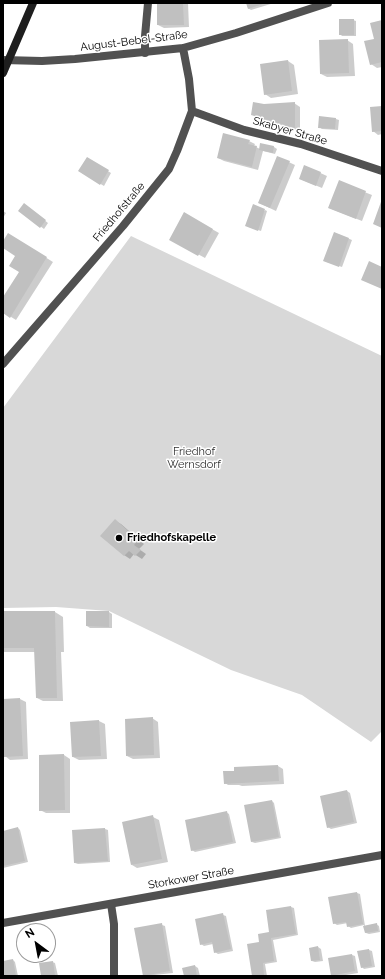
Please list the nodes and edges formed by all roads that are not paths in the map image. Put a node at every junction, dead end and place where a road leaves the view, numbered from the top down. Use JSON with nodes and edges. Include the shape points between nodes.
{"nodes":[{"id":1,"x":34,"y":3,"type":"edge"},
{"id":2,"x":148,"y":3,"type":"edge"},
{"id":3,"x":328,"y":3,"type":"edge"},
{"id":4,"x":183,"y":48,"type":"junction"},
{"id":5,"x":146,"y":53,"type":"junction"},
{"id":6,"x":6,"y":60,"type":"edge"},
{"id":7,"x":3,"y":73,"type":"edge"},
{"id":8,"x":192,"y":111,"type":"junction"},
{"id":9,"x":382,"y":171,"type":"edge"},
{"id":10,"x":3,"y":364,"type":"edge"},
{"id":11,"x":382,"y":855,"type":"edge"},
{"id":12,"x":111,"y":904,"type":"junction"},
{"id":13,"x":3,"y":924,"type":"edge"},
{"id":14,"x":114,"y":976,"type":"edge"}],
"edges":[{"from":1,"to":6,"type":"main road"},
{"from":2,"to":5,"type":"street"},
{"from":3,"to":4,"type":"street","name":"August-Bebel-Straße"},
{"from":4,"to":5,"type":"street","name":"August-Bebel-Straße"},
{"from":4,"to":8,"type":"street","name":"Friedhofstraße"},
{"from":5,"to":6,"type":"street","name":"August-Bebel-Straße","via":[[42,61]]},
{"from":6,"to":7,"type":"main road"},
{"from":8,"to":9,"type":"street","name":"Skabyer Straße","via":[[244,130],[302,144]]},
{"from":8,"to":10,"type":"street","name":"Friedhofstraße","via":[[169,169]]},
{"from":11,"to":12,"type":"street","name":"Storkower Straße"},
{"from":12,"to":13,"type":"street","name":"Storkower Straße"},
{"from":12,"to":14,"type":"street","via":[[114,924]]}]}
